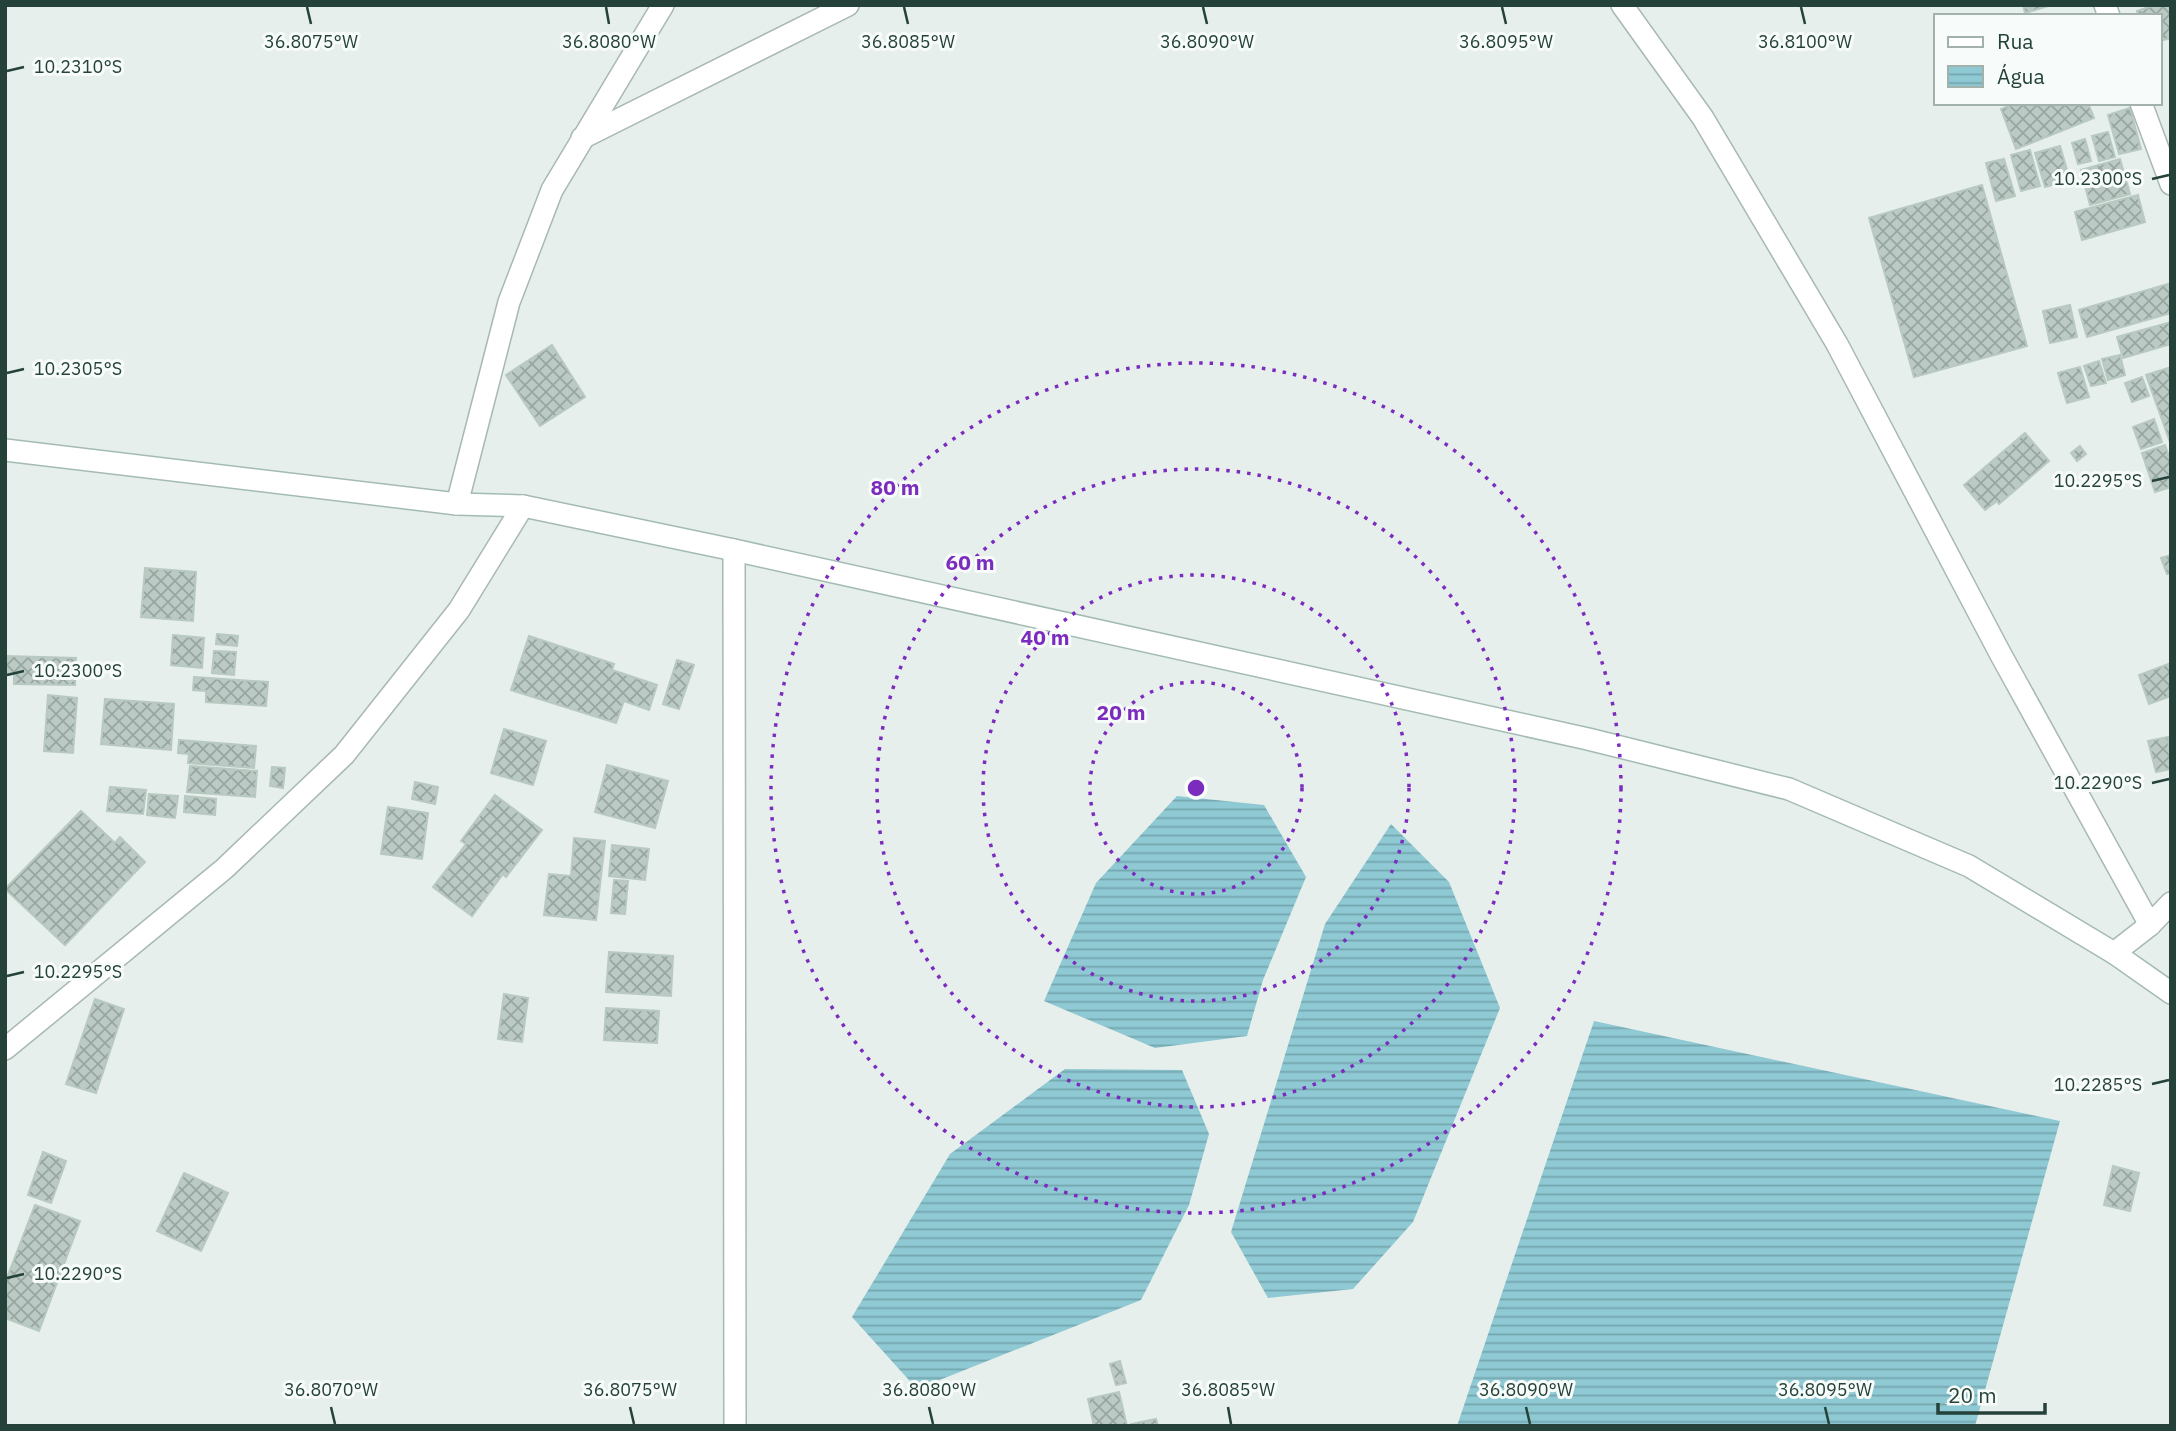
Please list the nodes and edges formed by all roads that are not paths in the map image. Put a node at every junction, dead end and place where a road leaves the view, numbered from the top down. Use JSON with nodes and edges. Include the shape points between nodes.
{"nodes":[{"id":1,"x":663,"y":5,"type":"edge"},
{"id":2,"x":848,"y":5,"type":"edge"},
{"id":3,"x":1622,"y":5,"type":"edge"},
{"id":4,"x":2142,"y":105,"type":"edge"},
{"id":5,"x":582,"y":138,"type":"junction"},
{"id":6,"x":2171,"y":184,"type":"edge"},
{"id":7,"x":5,"y":450,"type":"edge"},
{"id":8,"x":457,"y":504,"type":"junction"},
{"id":9,"x":523,"y":506,"type":"junction"},
{"id":10,"x":734,"y":550,"type":"junction"},
{"id":11,"x":2171,"y":903,"type":"edge"},
{"id":12,"x":2150,"y":925,"type":"junction"},
{"id":13,"x":2114,"y":953,"type":"junction"},
{"id":14,"x":2171,"y":993,"type":"edge"},
{"id":15,"x":7,"y":1052,"type":"edge"},
{"id":16,"x":735,"y":1426,"type":"edge"}],
"edges":[{"from":1,"to":5,"type":"street"},
{"from":2,"to":5,"type":"street"},
{"from":3,"to":12,"type":"street","via":[[1703,118],[1838,344],[2001,655]]},
{"from":4,"to":6,"type":"street"},
{"from":5,"to":8,"type":"street","via":[[552,190],[509,302]]},
{"from":7,"to":8,"type":"street"},
{"from":8,"to":9,"type":"street"},
{"from":9,"to":10,"type":"street"},
{"from":9,"to":15,"type":"street","via":[[459,610],[344,755],[224,869]]},
{"from":10,"to":13,"type":"street","via":[[1588,739],[1789,789],[1969,866]]},
{"from":10,"to":16,"type":"street"},
{"from":11,"to":12,"type":"street"},
{"from":12,"to":13,"type":"street"},
{"from":13,"to":14,"type":"street"}]}
